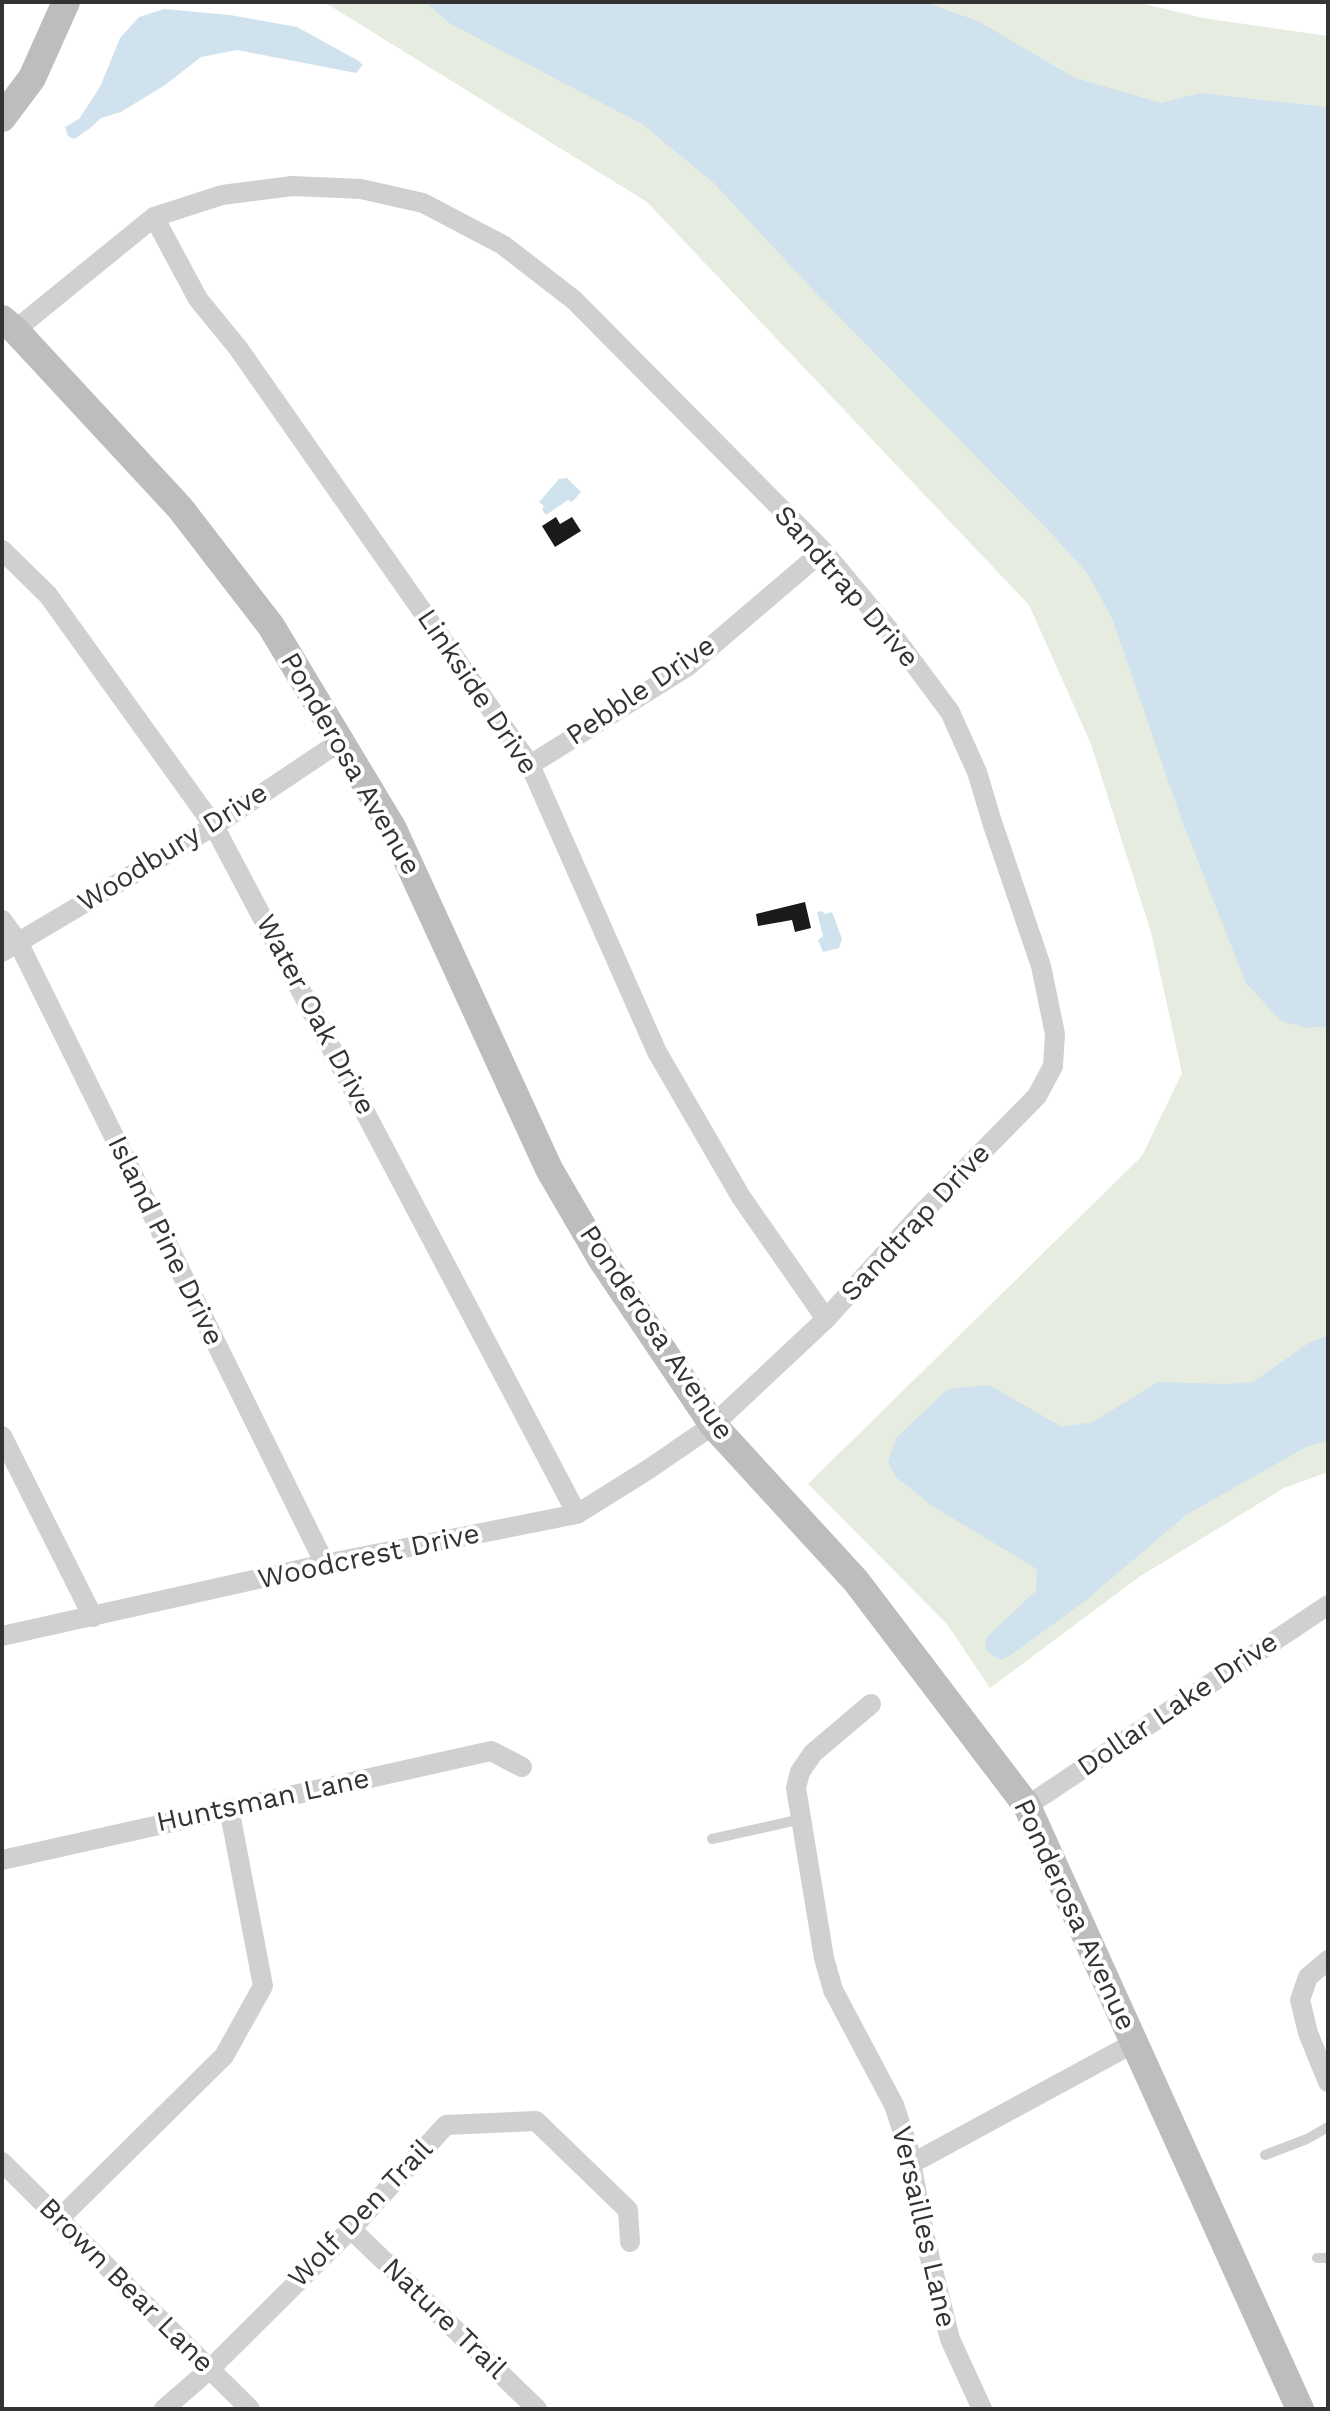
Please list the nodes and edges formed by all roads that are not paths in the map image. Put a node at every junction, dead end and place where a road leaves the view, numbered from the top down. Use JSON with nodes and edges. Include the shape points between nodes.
{"nodes":[{"id":1,"x":66,"y":2,"type":"edge"},
{"id":2,"x":2,"y":118,"type":"edge"},
{"id":3,"x":154,"y":217,"type":"junction"},
{"id":4,"x":9,"y":325,"type":"edge"},
{"id":5,"x":2,"y":550,"type":"edge"},
{"id":6,"x":823,"y":551,"type":"junction"},
{"id":7,"x":341,"y":741,"type":"junction"},
{"id":8,"x":530,"y":765,"type":"junction"},
{"id":9,"x":214,"y":826,"type":"junction"},
{"id":10,"x":2,"y":920,"type":"edge"},
{"id":11,"x":10,"y":947,"type":"edge"},
{"id":12,"x":826,"y":1319,"type":"junction"},
{"id":13,"x":713,"y":1425,"type":"junction"},
{"id":14,"x":2,"y":1436,"type":"edge"},
{"id":15,"x":577,"y":1514,"type":"junction"},
{"id":16,"x":325,"y":1564,"type":"junction"},
{"id":17,"x":1328,"y":1605,"type":"edge"},
{"id":18,"x":93,"y":1617,"type":"junction"},
{"id":19,"x":2,"y":1636,"type":"edge"},
{"id":20,"x":871,"y":1704,"type":"dead end"},
{"id":21,"x":522,"y":1767,"type":"dead end"},
{"id":22,"x":1027,"y":1806,"type":"junction"},
{"id":23,"x":229,"y":1808,"type":"junction"},
{"id":24,"x":802,"y":1819,"type":"junction"},
{"id":25,"x":712,"y":1839,"type":"dead end"},
{"id":26,"x":2,"y":1860,"type":"edge"},
{"id":27,"x":1328,"y":1960,"type":"edge"},
{"id":28,"x":1134,"y":2043,"type":"junction"},
{"id":29,"x":1328,"y":2082,"type":"edge"},
{"id":30,"x":1328,"y":2127,"type":"edge"},
{"id":31,"x":1265,"y":2155,"type":"dead end"},
{"id":32,"x":2,"y":2162,"type":"edge"},
{"id":33,"x":911,"y":2164,"type":"junction"},
{"id":34,"x":60,"y":2218,"type":"junction"},
{"id":35,"x":351,"y":2229,"type":"junction"},
{"id":36,"x":630,"y":2242,"type":"dead end"},
{"id":37,"x":210,"y":2369,"type":"junction"},
{"id":38,"x":164,"y":2409,"type":"edge"},
{"id":39,"x":250,"y":2409,"type":"edge"},
{"id":40,"x":537,"y":2409,"type":"edge"},
{"id":41,"x":982,"y":2409,"type":"edge"},
{"id":42,"x":1300,"y":2409,"type":"edge"}],
"edges":[{"from":1,"to":2,"type":"street","via":[[32,78]]},
{"from":3,"to":4,"type":"street","name":"Sandtrap Drive"},
{"from":3,"to":6,"type":"street","name":"Sandtrap Drive","via":[[222,195],[292,186],[361,189],[423,203],[503,245],[574,300]]},
{"from":3,"to":8,"type":"street","name":"Linkside Drive","via":[[198,299],[238,348]]},
{"from":4,"to":7,"type":"street","name":"Ponderosa Avenue","via":[[180,508],[271,626]]},
{"from":5,"to":9,"type":"street","name":"Water Oak Drive","via":[[48,595]]},
{"from":6,"to":8,"type":"street","name":"Pebble Drive","via":[[688,666]]},
{"from":6,"to":12,"type":"street","name":"Sandtrap Drive","via":[[950,712],[977,772],[1041,966],[1055,1034],[1053,1066],[1037,1096]]},
{"from":7,"to":9,"type":"street","name":"Woodbury Drive"},
{"from":7,"to":13,"type":"street","name":"Ponderosa Avenue","via":[[393,829],[549,1169],[602,1260]]},
{"from":8,"to":12,"type":"street","name":"Linkside Drive","via":[[657,1052],[741,1197]]},
{"from":9,"to":11,"type":"street","name":"Woodbury Drive"},
{"from":9,"to":15,"type":"street","name":"Water Oak Drive"},
{"from":10,"to":11,"type":"street","name":"Island Pine Drive"},
{"from":11,"to":16,"type":"street","name":"Island Pine Drive"},
{"from":12,"to":13,"type":"street","name":"Sandtrap Drive"},
{"from":13,"to":15,"type":"street","name":"Woodcrest Drive"},
{"from":13,"to":22,"type":"street","name":"Ponderosa Avenue","via":[[856,1581]]},
{"from":14,"to":18,"type":"street"},
{"from":15,"to":16,"type":"street","name":"Woodcrest Drive"},
{"from":16,"to":18,"type":"street","name":"Woodcrest Drive"},
{"from":17,"to":22,"type":"street","name":"Dollar Lake Drive"},
{"from":18,"to":19,"type":"street","name":"Woodcrest Drive"},
{"from":20,"to":24,"type":"street","name":"Versailles Lane","via":[[806,1761],[796,1788]]},
{"from":21,"to":23,"type":"street","name":"Huntsman Lane","via":[[491,1751]]},
{"from":22,"to":28,"type":"street","name":"Ponderosa Avenue"},
{"from":23,"to":26,"type":"street","name":"Huntsman Lane"},
{"from":23,"to":34,"type":"street","via":[[263,1986],[224,2056]]},
{"from":24,"to":25,"type":"lane"},
{"from":24,"to":33,"type":"street","name":"Versailles Lane","via":[[833,1990],[894,2105]]},
{"from":27,"to":29,"type":"street","via":[[1308,1977],[1300,2000]]},
{"from":28,"to":33,"type":"street","name":"Versailles Lane"},
{"from":28,"to":42,"type":"street","name":"Ponderosa Avenue"},
{"from":30,"to":31,"type":"lane"},
{"from":32,"to":34,"type":"street","name":"Brown Bear Lane"},
{"from":33,"to":41,"type":"street","name":"Versailles Lane","via":[[950,2339]]},
{"from":34,"to":37,"type":"street","name":"Brown Bear Lane"},
{"from":35,"to":36,"type":"street","name":"Wolf Den Trail","via":[[446,2125],[536,2121],[628,2210]]},
{"from":35,"to":37,"type":"street","name":"Wolf Den Trail"},
{"from":35,"to":40,"type":"street","name":"Nature Trail"},
{"from":37,"to":38,"type":"street","name":"Wolf Den Trail"},
{"from":37,"to":39,"type":"street","name":"Brown Bear Lane"}]}
